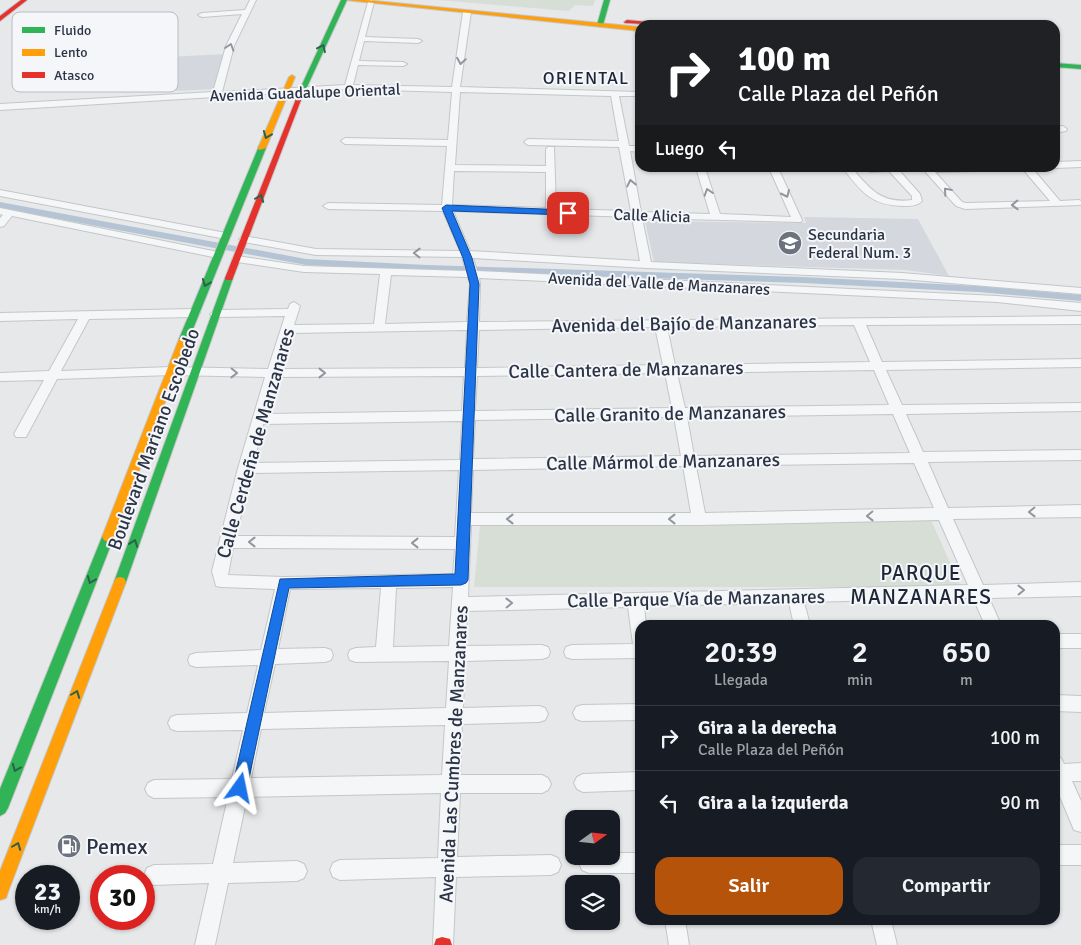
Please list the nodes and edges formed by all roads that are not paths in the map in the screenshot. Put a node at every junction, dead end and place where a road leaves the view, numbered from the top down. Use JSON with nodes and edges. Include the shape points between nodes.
{"nodes":[{"id":1,"x":12,"y":0,"type":"edge"},
{"id":2,"x":24,"y":0,"type":"edge"},
{"id":3,"x":253,"y":0,"type":"edge"},
{"id":4,"x":346,"y":0,"type":"edge"},
{"id":5,"x":409,"y":0,"type":"edge"},
{"id":6,"x":597,"y":0,"type":"edge"},
{"id":7,"x":607,"y":0,"type":"edge"},
{"id":8,"x":371,"y":2,"type":"junction"},
{"id":9,"x":0,"y":9,"type":"edge"},
{"id":10,"x":246,"y":12,"type":"junction"},
{"id":11,"x":467,"y":12,"type":"junction"},
{"id":12,"x":202,"y":15,"type":"dead end"},
{"id":13,"x":0,"y":20,"type":"edge"},
{"id":14,"x":596,"y":22,"type":"junction"},
{"id":15,"x":635,"y":24,"type":"edge"},
{"id":16,"x":635,"y":28,"type":"edge"},
{"id":17,"x":360,"y":39,"type":"junction"},
{"id":18,"x":418,"y":41,"type":"dead end"},
{"id":19,"x":354,"y":63,"type":"junction"},
{"id":20,"x":403,"y":64,"type":"dead end"},
{"id":21,"x":1081,"y":67,"type":"edge"},
{"id":22,"x":1060,"y":68,"type":"edge"},
{"id":23,"x":1060,"y":68,"type":"edge"},
{"id":24,"x":296,"y":69,"type":"dead end"},
{"id":25,"x":1081,"y":72,"type":"edge"},
{"id":26,"x":348,"y":87,"type":"junction"},
{"id":27,"x":303,"y":88,"type":"junction"},
{"id":28,"x":286,"y":90,"type":"junction"},
{"id":29,"x":456,"y":90,"type":"junction"},
{"id":30,"x":217,"y":94,"type":"junction"},
{"id":31,"x":615,"y":94,"type":"junction"},
{"id":32,"x":635,"y":94,"type":"edge"},
{"id":33,"x":0,"y":107,"type":"edge"},
{"id":34,"x":345,"y":142,"type":"dead end"},
{"id":35,"x":528,"y":142,"type":"dead end"},
{"id":36,"x":452,"y":143,"type":"junction"},
{"id":37,"x":623,"y":146,"type":"junction"},
{"id":38,"x":635,"y":148,"type":"edge"},
{"id":39,"x":551,"y":149,"type":"dead end"},
{"id":40,"x":1081,"y":164,"type":"edge"},
{"id":41,"x":1060,"y":165,"type":"edge"},
{"id":42,"x":450,"y":168,"type":"junction"},
{"id":43,"x":551,"y":169,"type":"junction"},
{"id":44,"x":702,"y":172,"type":"edge"},
{"id":45,"x":776,"y":172,"type":"edge"},
{"id":46,"x":851,"y":172,"type":"edge"},
{"id":47,"x":894,"y":172,"type":"edge"},
{"id":48,"x":931,"y":172,"type":"edge"},
{"id":49,"x":1030,"y":172,"type":"edge"},
{"id":50,"x":0,"y":193,"type":"edge"},
{"id":51,"x":1079,"y":203,"type":"dead end"},
{"id":52,"x":1058,"y":204,"type":"junction"},
{"id":53,"x":328,"y":206,"type":"dead end"},
{"id":54,"x":446,"y":208,"type":"junction"},
{"id":55,"x":5,"y":211,"type":"edge"},
{"id":56,"x":551,"y":212,"type":"junction"},
{"id":57,"x":637,"y":215,"type":"junction"},
{"id":58,"x":716,"y":217,"type":"junction"},
{"id":59,"x":0,"y":224,"type":"edge"},
{"id":60,"x":225,"y":238,"type":"junction"},
{"id":61,"x":241,"y":249,"type":"junction"},
{"id":62,"x":218,"y":253,"type":"junction"},
{"id":63,"x":470,"y":264,"type":"junction"},
{"id":64,"x":646,"y":265,"type":"junction"},
{"id":65,"x":386,"y":271,"type":"junction"},
{"id":66,"x":1081,"y":291,"type":"edge"},
{"id":67,"x":1081,"y":307,"type":"edge"},
{"id":68,"x":194,"y":313,"type":"junction"},
{"id":69,"x":86,"y":314,"type":"junction"},
{"id":70,"x":216,"y":314,"type":"junction"},
{"id":71,"x":0,"y":317,"type":"edge"},
{"id":72,"x":1081,"y":320,"type":"edge"},
{"id":73,"x":858,"y":321,"type":"junction"},
{"id":74,"x":660,"y":323,"type":"junction"},
{"id":75,"x":474,"y":325,"type":"junction"},
{"id":76,"x":378,"y":327,"type":"junction"},
{"id":77,"x":287,"y":329,"type":"junction"},
{"id":78,"x":1081,"y":363,"type":"edge"},
{"id":79,"x":878,"y":365,"type":"junction"},
{"id":80,"x":671,"y":369,"type":"junction"},
{"id":81,"x":171,"y":371,"type":"junction"},
{"id":82,"x":194,"y":372,"type":"junction"},
{"id":83,"x":470,"y":372,"type":"junction"},
{"id":84,"x":273,"y":373,"type":"junction"},
{"id":85,"x":54,"y":375,"type":"junction"},
{"id":86,"x":0,"y":377,"type":"edge"},
{"id":87,"x":1081,"y":407,"type":"edge"},
{"id":88,"x":898,"y":409,"type":"junction"},
{"id":89,"x":680,"y":414,"type":"junction"},
{"id":90,"x":469,"y":416,"type":"junction"},
{"id":91,"x":258,"y":419,"type":"junction"},
{"id":92,"x":21,"y":434,"type":"dead end"},
{"id":93,"x":1081,"y":455,"type":"edge"},
{"id":94,"x":920,"y":457,"type":"junction"},
{"id":95,"x":688,"y":461,"type":"junction"},
{"id":96,"x":468,"y":464,"type":"junction"},
{"id":97,"x":245,"y":468,"type":"junction"},
{"id":98,"x":1081,"y":511,"type":"edge"},
{"id":99,"x":944,"y":514,"type":"junction"},
{"id":100,"x":699,"y":519,"type":"junction"},
{"id":101,"x":464,"y":520,"type":"junction"},
{"id":102,"x":228,"y":542,"type":"junction"},
{"id":103,"x":464,"y":543,"type":"junction"},
{"id":104,"x":461,"y":580,"type":"junction"},
{"id":105,"x":389,"y":581,"type":"junction"},
{"id":106,"x":284,"y":582,"type":"junction"},
{"id":107,"x":1081,"y":589,"type":"edge"},
{"id":108,"x":978,"y":591,"type":"junction"},
{"id":109,"x":795,"y":597,"type":"junction"},
{"id":110,"x":635,"y":599,"type":"junction"},
{"id":111,"x":460,"y":604,"type":"junction"},
{"id":112,"x":637,"y":620,"type":"edge"},
{"id":113,"x":801,"y":620,"type":"edge"},
{"id":114,"x":991,"y":620,"type":"edge"},
{"id":115,"x":1060,"y":641,"type":"edge"},
{"id":116,"x":1081,"y":641,"type":"edge"},
{"id":117,"x":635,"y":651,"type":"edge"},
{"id":118,"x":542,"y":652,"type":"dead end"},
{"id":119,"x":572,"y":652,"type":"dead end"},
{"id":120,"x":458,"y":654,"type":"junction"},
{"id":121,"x":325,"y":655,"type":"dead end"},
{"id":122,"x":356,"y":655,"type":"dead end"},
{"id":123,"x":384,"y":655,"type":"junction"},
{"id":124,"x":269,"y":657,"type":"junction"},
{"id":125,"x":196,"y":660,"type":"dead end"},
{"id":126,"x":1060,"y":703,"type":"edge"},
{"id":127,"x":1081,"y":704,"type":"edge"},
{"id":128,"x":635,"y":712,"type":"edge"},
{"id":129,"x":582,"y":713,"type":"dead end"},
{"id":130,"x":539,"y":714,"type":"dead end"},
{"id":131,"x":454,"y":715,"type":"junction"},
{"id":132,"x":254,"y":722,"type":"junction"},
{"id":133,"x":177,"y":723,"type":"dead end"},
{"id":134,"x":1060,"y":770,"type":"edge"},
{"id":135,"x":1081,"y":772,"type":"edge"},
{"id":136,"x":1060,"y":778,"type":"edge"},
{"id":137,"x":635,"y":781,"type":"edge"},
{"id":138,"x":583,"y":783,"type":"dead end"},
{"id":139,"x":451,"y":784,"type":"junction"},
{"id":140,"x":542,"y":784,"type":"dead end"},
{"id":141,"x":240,"y":788,"type":"junction"},
{"id":142,"x":154,"y":789,"type":"dead end"},
{"id":143,"x":0,"y":808,"type":"edge"},
{"id":144,"x":1081,"y":823,"type":"edge"},
{"id":145,"x":1060,"y":855,"type":"edge"},
{"id":146,"x":1081,"y":855,"type":"edge"},
{"id":147,"x":620,"y":862,"type":"edge"},
{"id":148,"x":635,"y":862,"type":"edge"},
{"id":149,"x":551,"y":865,"type":"dead end"},
{"id":150,"x":447,"y":868,"type":"junction"},
{"id":151,"x":340,"y":870,"type":"dead end"},
{"id":152,"x":297,"y":871,"type":"dead end"},
{"id":153,"x":221,"y":873,"type":"junction"},
{"id":154,"x":155,"y":875,"type":"edge"},
{"id":155,"x":0,"y":892,"type":"edge"},
{"id":156,"x":676,"y":925,"type":"edge"},
{"id":157,"x":882,"y":925,"type":"edge"},
{"id":158,"x":205,"y":945,"type":"edge"},
{"id":159,"x":443,"y":945,"type":"edge"},
{"id":160,"x":678,"y":945,"type":"edge"},
{"id":161,"x":887,"y":945,"type":"edge"}],
"edges":[{"from":1,"to":9,"type":"main road"},
{"from":2,"to":13,"type":"main road"},
{"from":3,"to":10,"type":"street"},
{"from":4,"to":8,"type":"main road"},
{"from":27,"to":4,"type":"main road","name":"Boulevard Mariano Escobedo","one_way":true},
{"from":5,"to":14,"type":"main road"},
{"from":6,"to":14,"type":"main road"},
{"from":7,"to":14,"type":"main road"},
{"from":8,"to":11,"type":"main road"},
{"from":8,"to":17,"type":"street"},
{"from":10,"to":12,"type":"street"},
{"from":30,"to":10,"type":"street","one_way":true,"via":[[230,46]]},
{"from":11,"to":14,"type":"main road"},
{"from":11,"to":29,"type":"street","one_way":true},
{"from":14,"to":15,"type":"main road"},
{"from":14,"to":16,"type":"main road"},
{"from":17,"to":18,"type":"street"},
{"from":17,"to":19,"type":"street"},
{"from":19,"to":20,"type":"street"},
{"from":19,"to":26,"type":"street"},
{"from":21,"to":22,"type":"main road"},
{"from":23,"to":25,"type":"main road"},
{"from":24,"to":28,"type":"main road","name":"Boulevard Mariano Escobedo"},
{"from":26,"to":27,"type":"street","name":"Avenida Guadalupe Oriental"},
{"from":26,"to":29,"type":"street","name":"Avenida Guadalupe Oriental"},
{"from":27,"to":28,"type":"street","name":"Avenida Guadalupe Oriental"},
{"from":61,"to":27,"type":"main road","name":"Boulevard Mariano Escobedo","one_way":true},
{"from":28,"to":30,"type":"street","name":"Avenida Guadalupe Oriental"},
{"from":28,"to":60,"type":"main road","name":"Boulevard Mariano Escobedo","one_way":true},
{"from":29,"to":31,"type":"street","name":"Avenida Guadalupe Oriental"},
{"from":29,"to":36,"type":"street"},
{"from":30,"to":33,"type":"street","name":"Avenida Guadalupe Oriental"},
{"from":31,"to":32,"type":"street","name":"Avenida Guadalupe Oriental"},
{"from":31,"to":37,"type":"street"},
{"from":34,"to":36,"type":"street"},
{"from":35,"to":37,"type":"street"},
{"from":36,"to":42,"type":"street"},
{"from":37,"to":38,"type":"street"},
{"from":57,"to":37,"type":"street","one_way":true},
{"from":39,"to":43,"type":"street"},
{"from":40,"to":41,"type":"street"},
{"from":42,"to":43,"type":"street"},
{"from":42,"to":54,"type":"street"},
{"from":43,"to":56,"type":"street"},
{"from":58,"to":44,"type":"street","one_way":true},
{"from":45,"to":58,"type":"street","name":"Calle Alicia","one_way":true,"via":[[797,220]]},
{"from":46,"to":47,"type":"street","via":[[874,198],[886,202],[917,201],[917,196]]},
{"from":52,"to":48,"type":"street","one_way":true,"via":[[971,207],[959,204]]},
{"from":49,"to":52,"type":"street"},
{"from":50,"to":60,"type":"street"},
{"from":51,"to":52,"type":"street"},
{"from":53,"to":54,"type":"street","name":"Calle Alicia"},
{"from":54,"to":56,"type":"street","name":"Calle Alicia"},
{"from":54,"to":63,"type":"street","name":"Avenida Las Cumbres de Manzanares"},
{"from":55,"to":59,"type":"street"},
{"from":55,"to":62,"type":"street"},
{"from":56,"to":57,"type":"street","name":"Calle Alicia"},
{"from":57,"to":58,"type":"street","name":"Calle Alicia"},
{"from":57,"to":64,"type":"street"},
{"from":60,"to":62,"type":"main road","name":"Boulevard Mariano Escobedo"},
{"from":63,"to":61,"type":"street","one_way":true},
{"from":61,"to":65,"type":"street","name":"Avenida del Valle de Manzanares","via":[[304,269]]},
{"from":61,"to":70,"type":"main road","name":"Boulevard Mariano Escobedo"},
{"from":62,"to":68,"type":"main road","name":"Boulevard Mariano Escobedo","one_way":true},
{"from":63,"to":64,"type":"street"},
{"from":63,"to":65,"type":"street","name":"Avenida del Valle de Manzanares"},
{"from":63,"to":67,"type":"street","name":"Avenida del Valle de Manzanares"},
{"from":63,"to":75,"type":"street","name":"Avenida Las Cumbres de Manzanares","via":[[475,284]]},
{"from":64,"to":66,"type":"street","via":[[902,276]]},
{"from":65,"to":76,"type":"street"},
{"from":68,"to":69,"type":"street"},
{"from":68,"to":81,"type":"main road","name":"Boulevard Mariano Escobedo"},
{"from":69,"to":71,"type":"street"},
{"from":69,"to":85,"type":"street"},
{"from":70,"to":77,"type":"street","name":"Calle Cerdeña de Manzanares","via":[[293,309]]},
{"from":70,"to":82,"type":"main road","name":"Boulevard Mariano Escobedo"},
{"from":72,"to":73,"type":"street","name":"Avenida del Bajío de Manzanares"},
{"from":73,"to":74,"type":"street","name":"Avenida del Bajío de Manzanares"},
{"from":73,"to":79,"type":"street"},
{"from":74,"to":75,"type":"street","name":"Avenida del Bajío de Manzanares"},
{"from":74,"to":80,"type":"street"},
{"from":75,"to":76,"type":"street","name":"Avenida del Bajío de Manzanares"},
{"from":75,"to":83,"type":"street","name":"Avenida Las Cumbres de Manzanares"},
{"from":76,"to":77,"type":"street","name":"Avenida del Bajío de Manzanares"},
{"from":77,"to":84,"type":"street","name":"Calle Cerdeña de Manzanares"},
{"from":78,"to":79,"type":"street","name":"Calle Cantera de Manzanares"},
{"from":79,"to":80,"type":"street","name":"Calle Cantera de Manzanares"},
{"from":79,"to":88,"type":"street"},
{"from":80,"to":83,"type":"street","name":"Calle Cantera de Manzanares"},
{"from":80,"to":89,"type":"street"},
{"from":81,"to":82,"type":"street","name":"Calle Cantera de Manzanares"},
{"from":81,"to":85,"type":"street","name":"Calle Cantera de Manzanares"},
{"from":81,"to":143,"type":"main road","name":"Boulevard Mariano Escobedo","one_way":true},
{"from":82,"to":84,"type":"street","name":"Calle Cantera de Manzanares","one_way":true},
{"from":155,"to":82,"type":"main road","name":"Boulevard Mariano Escobedo","one_way":true,"via":[[120,583]]},
{"from":84,"to":83,"type":"street","name":"Calle Cantera de Manzanares","one_way":true},
{"from":83,"to":90,"type":"street","name":"Avenida Las Cumbres de Manzanares"},
{"from":84,"to":91,"type":"street","name":"Calle Cerdeña de Manzanares"},
{"from":85,"to":86,"type":"street","name":"Calle Cantera de Manzanares"},
{"from":85,"to":92,"type":"street"},
{"from":87,"to":88,"type":"street","name":"Calle Granito de Manzanares"},
{"from":88,"to":89,"type":"street","name":"Calle Granito de Manzanares"},
{"from":88,"to":94,"type":"street"},
{"from":89,"to":90,"type":"street","name":"Calle Granito de Manzanares"},
{"from":89,"to":95,"type":"street"},
{"from":90,"to":91,"type":"street","name":"Calle Granito de Manzanares"},
{"from":90,"to":96,"type":"street","name":"Avenida Las Cumbres de Manzanares"},
{"from":91,"to":97,"type":"street","name":"Calle Cerdeña de Manzanares"},
{"from":93,"to":94,"type":"street","name":"Calle Mármol de Manzanares"},
{"from":94,"to":95,"type":"street","name":"Calle Mármol de Manzanares"},
{"from":94,"to":99,"type":"street"},
{"from":95,"to":96,"type":"street","name":"Calle Mármol de Manzanares"},
{"from":95,"to":100,"type":"street"},
{"from":96,"to":97,"type":"street","name":"Calle Mármol de Manzanares"},
{"from":96,"to":101,"type":"street","name":"Avenida Las Cumbres de Manzanares"},
{"from":97,"to":102,"type":"street","name":"Calle Cerdeña de Manzanares"},
{"from":98,"to":99,"type":"street","one_way":true},
{"from":99,"to":100,"type":"street","one_way":true},
{"from":99,"to":108,"type":"street"},
{"from":100,"to":101,"type":"street","one_way":true},
{"from":101,"to":103,"type":"street","name":"Avenida Las Cumbres de Manzanares"},
{"from":103,"to":102,"type":"street","one_way":true},
{"from":102,"to":106,"type":"street","name":"Calle Cerdeña de Manzanares","via":[[220,571],[221,581]]},
{"from":103,"to":104,"type":"street","name":"Avenida Las Cumbres de Manzanares"},
{"from":104,"to":105,"type":"street"},
{"from":104,"to":111,"type":"street","name":"Avenida Las Cumbres de Manzanares"},
{"from":105,"to":106,"type":"street"},
{"from":105,"to":123,"type":"street"},
{"from":106,"to":124,"type":"street"},
{"from":108,"to":107,"type":"street","name":"Calle Parque Vía de Manzanares","one_way":true},
{"from":108,"to":109,"type":"street","name":"Calle Parque Vía de Manzanares"},
{"from":108,"to":114,"type":"street"},
{"from":109,"to":110,"type":"street","name":"Calle Parque Vía de Manzanares"},
{"from":109,"to":113,"type":"street"},
{"from":111,"to":110,"type":"street","name":"Calle Parque Vía de Manzanares","one_way":true},
{"from":110,"to":112,"type":"street"},
{"from":111,"to":120,"type":"street","name":"Avenida Las Cumbres de Manzanares"},
{"from":115,"to":116,"type":"street"},
{"from":117,"to":119,"type":"street"},
{"from":118,"to":120,"type":"street"},
{"from":120,"to":123,"type":"street"},
{"from":120,"to":131,"type":"street","name":"Avenida Las Cumbres de Manzanares"},
{"from":121,"to":124,"type":"street"},
{"from":122,"to":123,"type":"street"},
{"from":124,"to":125,"type":"street"},
{"from":124,"to":132,"type":"street"},
{"from":126,"to":127,"type":"street"},
{"from":128,"to":129,"type":"street"},
{"from":130,"to":131,"type":"street"},
{"from":131,"to":132,"type":"street"},
{"from":131,"to":139,"type":"street","name":"Avenida Las Cumbres de Manzanares"},
{"from":132,"to":133,"type":"street"},
{"from":132,"to":141,"type":"street"},
{"from":134,"to":135,"type":"street"},
{"from":136,"to":144,"type":"street"},
{"from":137,"to":138,"type":"street"},
{"from":139,"to":140,"type":"street"},
{"from":139,"to":141,"type":"street"},
{"from":139,"to":150,"type":"street","name":"Avenida Las Cumbres de Manzanares"},
{"from":141,"to":142,"type":"street"},
{"from":141,"to":153,"type":"street"},
{"from":145,"to":146,"type":"street"},
{"from":147,"to":148,"type":"street"},
{"from":149,"to":150,"type":"street"},
{"from":150,"to":151,"type":"street"},
{"from":150,"to":159,"type":"street","name":"Avenida Las Cumbres de Manzanares"},
{"from":152,"to":153,"type":"street"},
{"from":153,"to":154,"type":"street"},
{"from":153,"to":158,"type":"street"},
{"from":156,"to":160,"type":"street"},
{"from":157,"to":161,"type":"street"}]}
